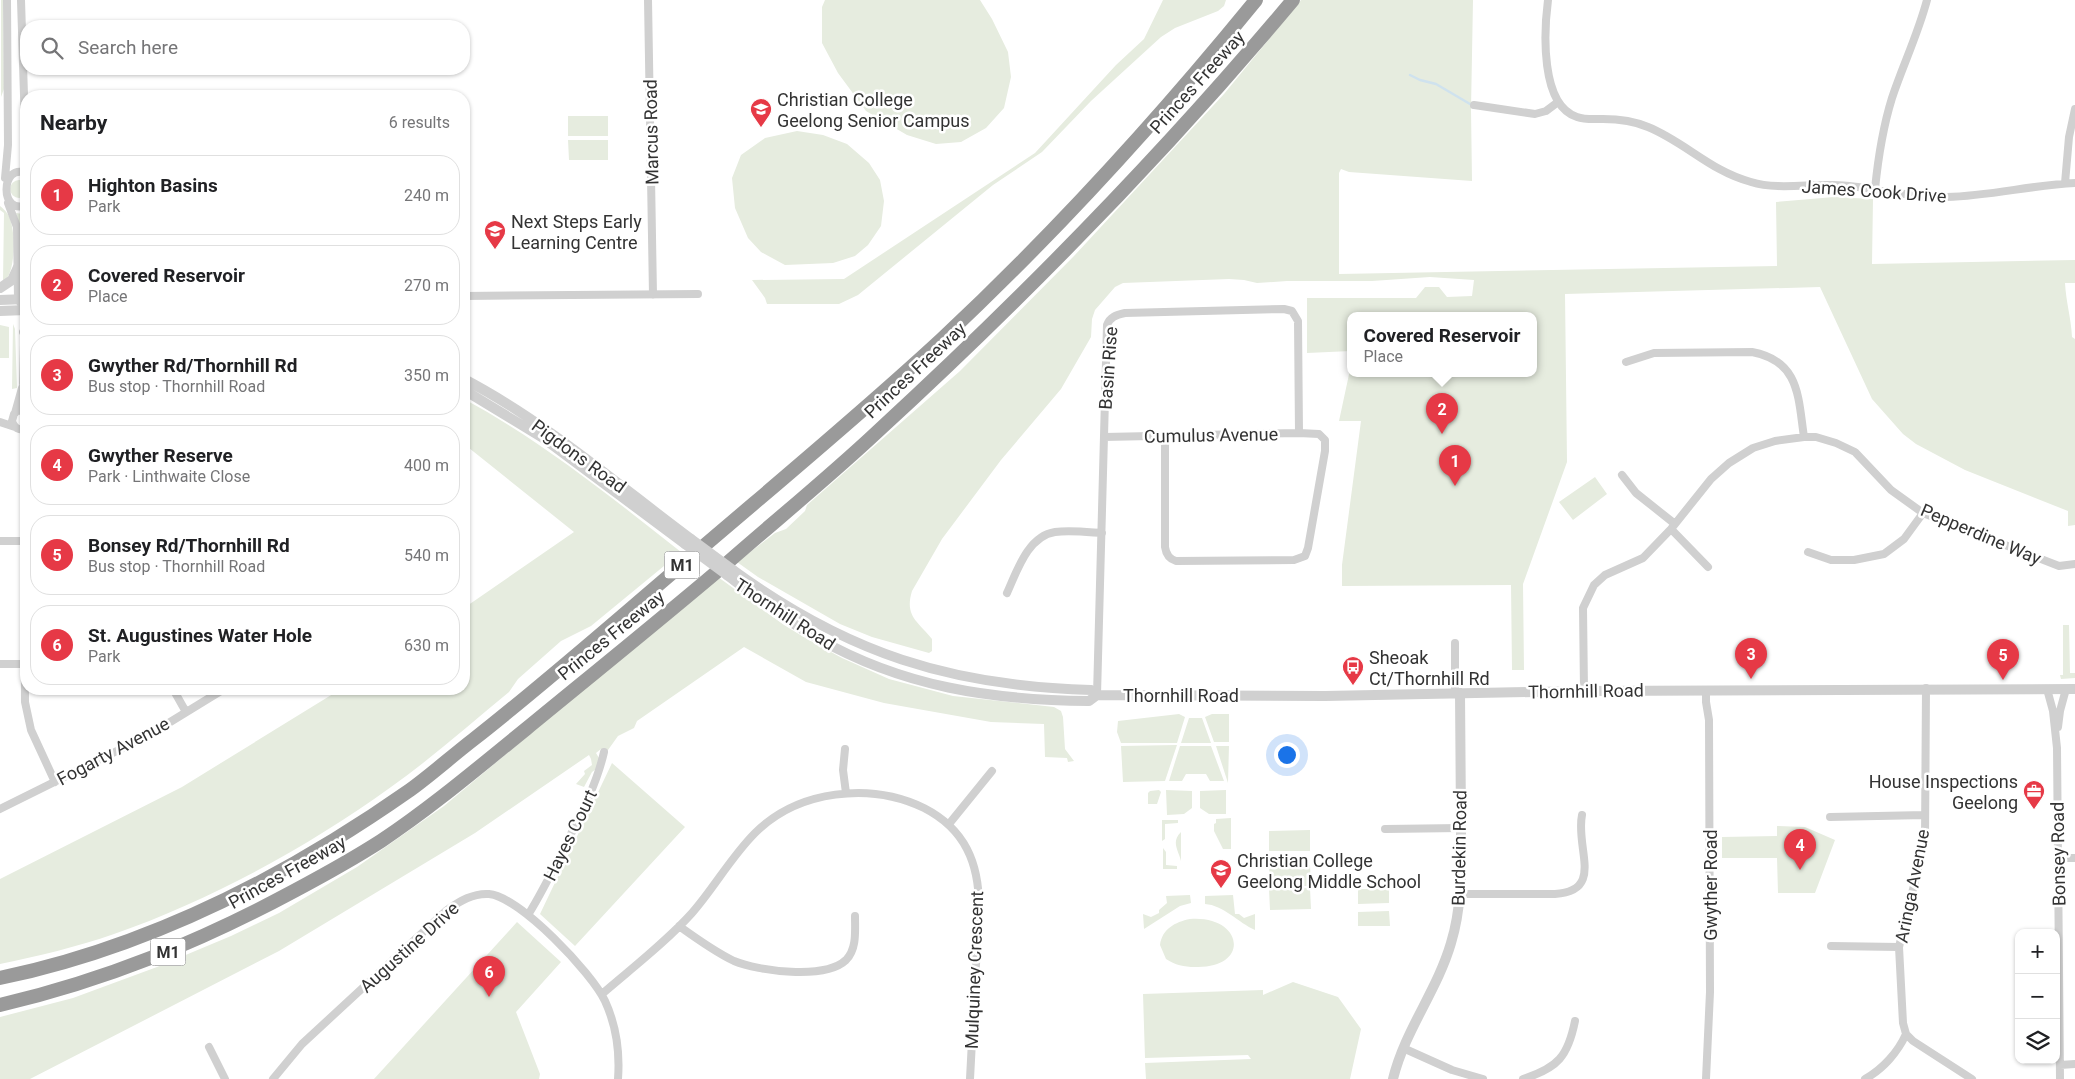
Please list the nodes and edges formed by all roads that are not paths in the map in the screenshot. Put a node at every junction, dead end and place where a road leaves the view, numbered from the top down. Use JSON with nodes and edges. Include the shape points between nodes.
{"nodes":[{"id":1,"x":8,"y":0,"type":"edge"},
{"id":2,"x":21,"y":0,"type":"edge"},
{"id":3,"x":648,"y":0,"type":"edge"},
{"id":4,"x":1256,"y":0,"type":"edge"},
{"id":5,"x":1293,"y":0,"type":"edge"},
{"id":6,"x":1548,"y":0,"type":"edge"},
{"id":7,"x":1927,"y":0,"type":"edge"},
{"id":8,"x":22,"y":20,"type":"edge"},
{"id":9,"x":23,"y":75,"type":"edge"},
{"id":10,"x":24,"y":90,"type":"edge"},
{"id":11,"x":1558,"y":102,"type":"junction"},
{"id":12,"x":1474,"y":105,"type":"dead end"},
{"id":13,"x":2075,"y":108,"type":"edge"},
{"id":14,"x":20,"y":172,"type":"edge"},
{"id":15,"x":5,"y":178,"type":"junction"},
{"id":16,"x":2065,"y":183,"type":"junction"},
{"id":17,"x":2075,"y":183,"type":"edge"},
{"id":18,"x":1875,"y":189,"type":"junction"},
{"id":19,"x":8,"y":203,"type":"junction"},
{"id":20,"x":20,"y":206,"type":"edge"},
{"id":21,"x":18,"y":267,"type":"junction"},
{"id":22,"x":20,"y":279,"type":"edge"},
{"id":23,"x":0,"y":288,"type":"edge"},
{"id":24,"x":698,"y":294,"type":"dead end"},
{"id":25,"x":653,"y":295,"type":"junction"},
{"id":26,"x":470,"y":296,"type":"edge"},
{"id":27,"x":0,"y":300,"type":"edge"},
{"id":28,"x":20,"y":303,"type":"edge"},
{"id":29,"x":20,"y":305,"type":"edge"},
{"id":30,"x":0,"y":311,"type":"edge"},
{"id":31,"x":1626,"y":362,"type":"dead end"},
{"id":32,"x":470,"y":382,"type":"edge"},
{"id":33,"x":20,"y":393,"type":"edge"},
{"id":34,"x":470,"y":394,"type":"edge"},
{"id":35,"x":20,"y":410,"type":"edge"},
{"id":36,"x":14,"y":413,"type":"junction"},
{"id":37,"x":0,"y":418,"type":"edge"},
{"id":38,"x":0,"y":422,"type":"edge"},
{"id":39,"x":15,"y":428,"type":"junction"},
{"id":40,"x":20,"y":429,"type":"edge"},
{"id":41,"x":1299,"y":433,"type":"junction"},
{"id":42,"x":1165,"y":436,"type":"junction"},
{"id":43,"x":1104,"y":437,"type":"junction"},
{"id":44,"x":1804,"y":437,"type":"junction"},
{"id":45,"x":20,"y":441,"type":"edge"},
{"id":46,"x":1622,"y":475,"type":"dead end"},
{"id":47,"x":1923,"y":513,"type":"junction"},
{"id":48,"x":1673,"y":526,"type":"junction"},
{"id":49,"x":1102,"y":533,"type":"junction"},
{"id":50,"x":20,"y":541,"type":"edge"},
{"id":51,"x":0,"y":542,"type":"edge"},
{"id":52,"x":688,"y":542,"type":"junction"},
{"id":53,"x":1808,"y":552,"type":"dead end"},
{"id":54,"x":2075,"y":564,"type":"edge"},
{"id":55,"x":1708,"y":568,"type":"dead end"},
{"id":56,"x":730,"y":573,"type":"junction"},
{"id":57,"x":1007,"y":593,"type":"dead end"},
{"id":58,"x":1455,"y":643,"type":"dead end"},
{"id":59,"x":0,"y":664,"type":"edge"},
{"id":60,"x":20,"y":664,"type":"edge"},
{"id":61,"x":1926,"y":688,"type":"junction"},
{"id":62,"x":2047,"y":689,"type":"junction"},
{"id":63,"x":2070,"y":689,"type":"edge"},
{"id":64,"x":1706,"y":690,"type":"junction"},
{"id":65,"x":1584,"y":692,"type":"junction"},
{"id":66,"x":1458,"y":693,"type":"junction"},
{"id":67,"x":26,"y":695,"type":"edge"},
{"id":68,"x":176,"y":695,"type":"edge"},
{"id":69,"x":214,"y":695,"type":"edge"},
{"id":70,"x":1097,"y":695,"type":"junction"},
{"id":71,"x":186,"y":712,"type":"junction"},
{"id":72,"x":2057,"y":748,"type":"junction"},
{"id":73,"x":846,"y":749,"type":"dead end"},
{"id":74,"x":604,"y":752,"type":"dead end"},
{"id":75,"x":992,"y":771,"type":"dead end"},
{"id":76,"x":55,"y":782,"type":"junction"},
{"id":77,"x":846,"y":793,"type":"junction"},
{"id":78,"x":0,"y":809,"type":"edge"},
{"id":79,"x":1582,"y":815,"type":"dead end"},
{"id":80,"x":1925,"y":815,"type":"junction"},
{"id":81,"x":1830,"y":817,"type":"dead end"},
{"id":82,"x":949,"y":824,"type":"junction"},
{"id":83,"x":1461,"y":828,"type":"junction"},
{"id":84,"x":1385,"y":829,"type":"dead end"},
{"id":85,"x":2058,"y":858,"type":"junction"},
{"id":86,"x":2075,"y":858,"type":"edge"},
{"id":87,"x":1461,"y":894,"type":"junction"},
{"id":88,"x":528,"y":915,"type":"junction"},
{"id":89,"x":855,"y":916,"type":"dead end"},
{"id":90,"x":680,"y":926,"type":"junction"},
{"id":91,"x":1831,"y":946,"type":"dead end"},
{"id":92,"x":1900,"y":947,"type":"junction"},
{"id":93,"x":0,"y":978,"type":"edge"},
{"id":94,"x":602,"y":994,"type":"junction"},
{"id":95,"x":0,"y":1005,"type":"edge"},
{"id":96,"x":1575,"y":1021,"type":"dead end"},
{"id":97,"x":1906,"y":1034,"type":"junction"},
{"id":98,"x":209,"y":1047,"type":"dead end"},
{"id":99,"x":1402,"y":1048,"type":"junction"},
{"id":100,"x":2075,"y":1064,"type":"edge"},
{"id":101,"x":2060,"y":1065,"type":"junction"},
{"id":102,"x":224,"y":1079,"type":"edge"},
{"id":103,"x":273,"y":1079,"type":"edge"},
{"id":104,"x":618,"y":1079,"type":"edge"},
{"id":105,"x":970,"y":1079,"type":"edge"},
{"id":106,"x":1393,"y":1079,"type":"edge"},
{"id":107,"x":1483,"y":1079,"type":"edge"},
{"id":108,"x":1523,"y":1079,"type":"edge"},
{"id":109,"x":1706,"y":1079,"type":"edge"},
{"id":110,"x":1865,"y":1079,"type":"edge"},
{"id":111,"x":1972,"y":1079,"type":"edge"},
{"id":112,"x":2060,"y":1079,"type":"edge"}],
"edges":[{"from":1,"to":15,"type":"street"},
{"from":2,"to":8,"type":"street"},
{"from":3,"to":25,"type":"street","name":"Marcus Road"},
{"from":4,"to":93,"type":"highway","name":"Princes Freeway","number":"M1","via":[[1096,184],[944,337],[583,651],[410,789],[314,851],[223,902],[128,942]]},
{"from":5,"to":95,"type":"highway","name":"Princes Freeway","number":"M1","via":[[1154,158],[1025,292],[917,395],[688,596],[430,806],[380,842],[326,873],[185,946],[72,987]]},
{"from":6,"to":11,"type":"street","via":[[1546,40],[1551,84]]},
{"from":7,"to":18,"type":"street","via":[[1892,100]]},
{"from":9,"to":10,"type":"street"},
{"from":11,"to":12,"type":"street","via":[[1535,114]]},
{"from":11,"to":18,"type":"street","name":"James Cook Drive","via":[[1578,118],[1619,119],[1647,126],[1716,169],[1751,183]]},
{"from":13,"to":16,"type":"street"},
{"from":14,"to":15,"type":"street"},
{"from":15,"to":19,"type":"street","via":[[2,192]]},
{"from":16,"to":17,"type":"street","name":"James Cook Drive"},
{"from":16,"to":18,"type":"street","name":"James Cook Drive","via":[[1947,197],[1906,196]]},
{"from":19,"to":20,"type":"street"},
{"from":19,"to":21,"type":"street","via":[[17,227]]},
{"from":21,"to":22,"type":"street"},
{"from":21,"to":23,"type":"street","via":[[12,280]]},
{"from":24,"to":25,"type":"street"},
{"from":25,"to":26,"type":"street"},
{"from":27,"to":28,"type":"street"},
{"from":29,"to":30,"type":"street"},
{"from":31,"to":44,"type":"street","via":[[1654,353],[1766,354],[1784,365],[1795,384]]},
{"from":32,"to":52,"type":"street","name":"Pigdons Road","via":[[562,441]]},
{"from":33,"to":36,"type":"street"},
{"from":34,"to":52,"type":"street","name":"Pigdons Road","via":[[537,434]]},
{"from":35,"to":36,"type":"street"},
{"from":36,"to":37,"type":"street"},
{"from":36,"to":39,"type":"street","via":[[12,421]]},
{"from":38,"to":39,"type":"street"},
{"from":39,"to":40,"type":"street"},
{"from":39,"to":45,"type":"street"},
{"from":41,"to":42,"type":"street","name":"Cumulus Avenue"},
{"from":41,"to":42,"type":"street","name":"Cumulus Avenue","via":[[1319,434],[1325,440],[1325,451],[1308,548],[1305,556],[1294,560],[1176,562],[1170,559],[1165,546]]},
{"from":41,"to":43,"type":"street","name":"Basin Rise","via":[[1298,321],[1292,311],[1284,309],[1125,313],[1113,316],[1106,325]]},
{"from":42,"to":43,"type":"street","name":"Cumulus Avenue"},
{"from":43,"to":49,"type":"street","name":"Basin Rise"},
{"from":44,"to":47,"type":"street","name":"Pepperdine Way","via":[[1816,437],[1854,452],[1891,490]]},
{"from":44,"to":48,"type":"street","name":"Pepperdine Way","via":[[1753,448],[1729,463],[1711,479]]},
{"from":46,"to":48,"type":"street","via":[[1636,493]]},
{"from":47,"to":53,"type":"street","via":[[1904,539],[1884,554],[1854,560],[1831,560]]},
{"from":47,"to":54,"type":"street","name":"Pepperdine Way","via":[[2059,566]]},
{"from":48,"to":55,"type":"street"},
{"from":48,"to":65,"type":"street","name":"Pepperdine Way","via":[[1643,558],[1605,575],[1590,592],[1583,608]]},
{"from":49,"to":57,"type":"street","via":[[1055,532],[1042,538],[1026,553]]},
{"from":49,"to":70,"type":"street","name":"Basin Rise"},
{"from":50,"to":51,"type":"street"},
{"from":52,"to":56,"type":"street","name":"Thornhill Road","bridge":true},
{"from":56,"to":70,"type":"street","name":"Thornhill Road","via":[[816,624],[901,660],[947,674],[1006,685],[1091,690]]},
{"from":56,"to":70,"type":"street","name":"Thornhill Road","via":[[783,617],[856,658],[898,675],[942,687],[1000,696],[1088,700]]},
{"from":58,"to":66,"type":"street"},
{"from":59,"to":60,"type":"street"},
{"from":61,"to":62,"type":"street","name":"Thornhill Road"},
{"from":61,"to":64,"type":"street","name":"Thornhill Road"},
{"from":61,"to":80,"type":"street","name":"Aringa Avenue"},
{"from":62,"to":63,"type":"street","name":"Thornhill Road"},
{"from":62,"to":72,"type":"street","name":"Bonsey Road"},
{"from":63,"to":72,"type":"street","name":"Bonsey Road","via":[[2060,711]]},
{"from":64,"to":65,"type":"street","name":"Thornhill Road"},
{"from":64,"to":109,"type":"street","name":"Gwyther Road","via":[[1710,720],[1710,992]]},
{"from":65,"to":66,"type":"street","name":"Thornhill Road"},
{"from":66,"to":70,"type":"street","name":"Thornhill Road"},
{"from":66,"to":83,"type":"street","name":"Burdekin Road"},
{"from":67,"to":76,"type":"street","via":[[30,730]]},
{"from":68,"to":71,"type":"street"},
{"from":69,"to":71,"type":"street","name":"Fogarty Avenue"},
{"from":71,"to":76,"type":"street","name":"Fogarty Avenue","via":[[149,735]]},
{"from":72,"to":85,"type":"street","name":"Bonsey Road"},
{"from":73,"to":77,"type":"street","via":[[843,770]]},
{"from":74,"to":88,"type":"street","name":"Hayes Court","via":[[599,774],[578,821]]},
{"from":75,"to":82,"type":"street"},
{"from":76,"to":78,"type":"street","name":"Fogarty Avenue"},
{"from":77,"to":82,"type":"street","name":"Mulquiney Crescent","via":[[872,794],[913,803]]},
{"from":77,"to":90,"type":"street","name":"Mulquiney Crescent","via":[[814,799],[772,819],[755,833]]},
{"from":79,"to":87,"type":"street","via":[[1584,880],[1579,888],[1560,894]]},
{"from":80,"to":81,"type":"street"},
{"from":80,"to":92,"type":"street","name":"Aringa Avenue","via":[[1925,840]]},
{"from":82,"to":105,"type":"street","name":"Mulquiney Crescent","via":[[970,854],[979,892]]},
{"from":83,"to":84,"type":"street"},
{"from":83,"to":87,"type":"street","name":"Burdekin Road"},
{"from":85,"to":86,"type":"street"},
{"from":85,"to":101,"type":"street","name":"Bonsey Road"},
{"from":87,"to":99,"type":"street","name":"Burdekin Road","via":[[1452,943],[1444,965]]},
{"from":88,"to":94,"type":"street","name":"Augustine Drive","via":[[593,980]]},
{"from":88,"to":103,"type":"street","name":"Augustine Drive","via":[[511,902],[490,894],[458,902],[302,1044]]},
{"from":89,"to":90,"type":"street","via":[[856,936],[845,960],[827,968],[800,972],[766,969],[736,961]]},
{"from":90,"to":94,"type":"street","name":"Mulquiney Crescent"},
{"from":91,"to":92,"type":"street"},
{"from":92,"to":97,"type":"street","name":"Aringa Avenue"},
{"from":94,"to":104,"type":"street","name":"Augustine Drive","via":[[617,1040]]},
{"from":96,"to":108,"type":"street","via":[[1564,1055],[1542,1072]]},
{"from":97,"to":110,"type":"street","via":[[1886,1062]]},
{"from":97,"to":111,"type":"street"},
{"from":98,"to":102,"type":"street"},
{"from":99,"to":106,"type":"street","name":"Burdekin Road"},
{"from":99,"to":107,"type":"street","via":[[1452,1070]]},
{"from":100,"to":101,"type":"street"},
{"from":101,"to":112,"type":"street","name":"Bonsey Road"}]}
